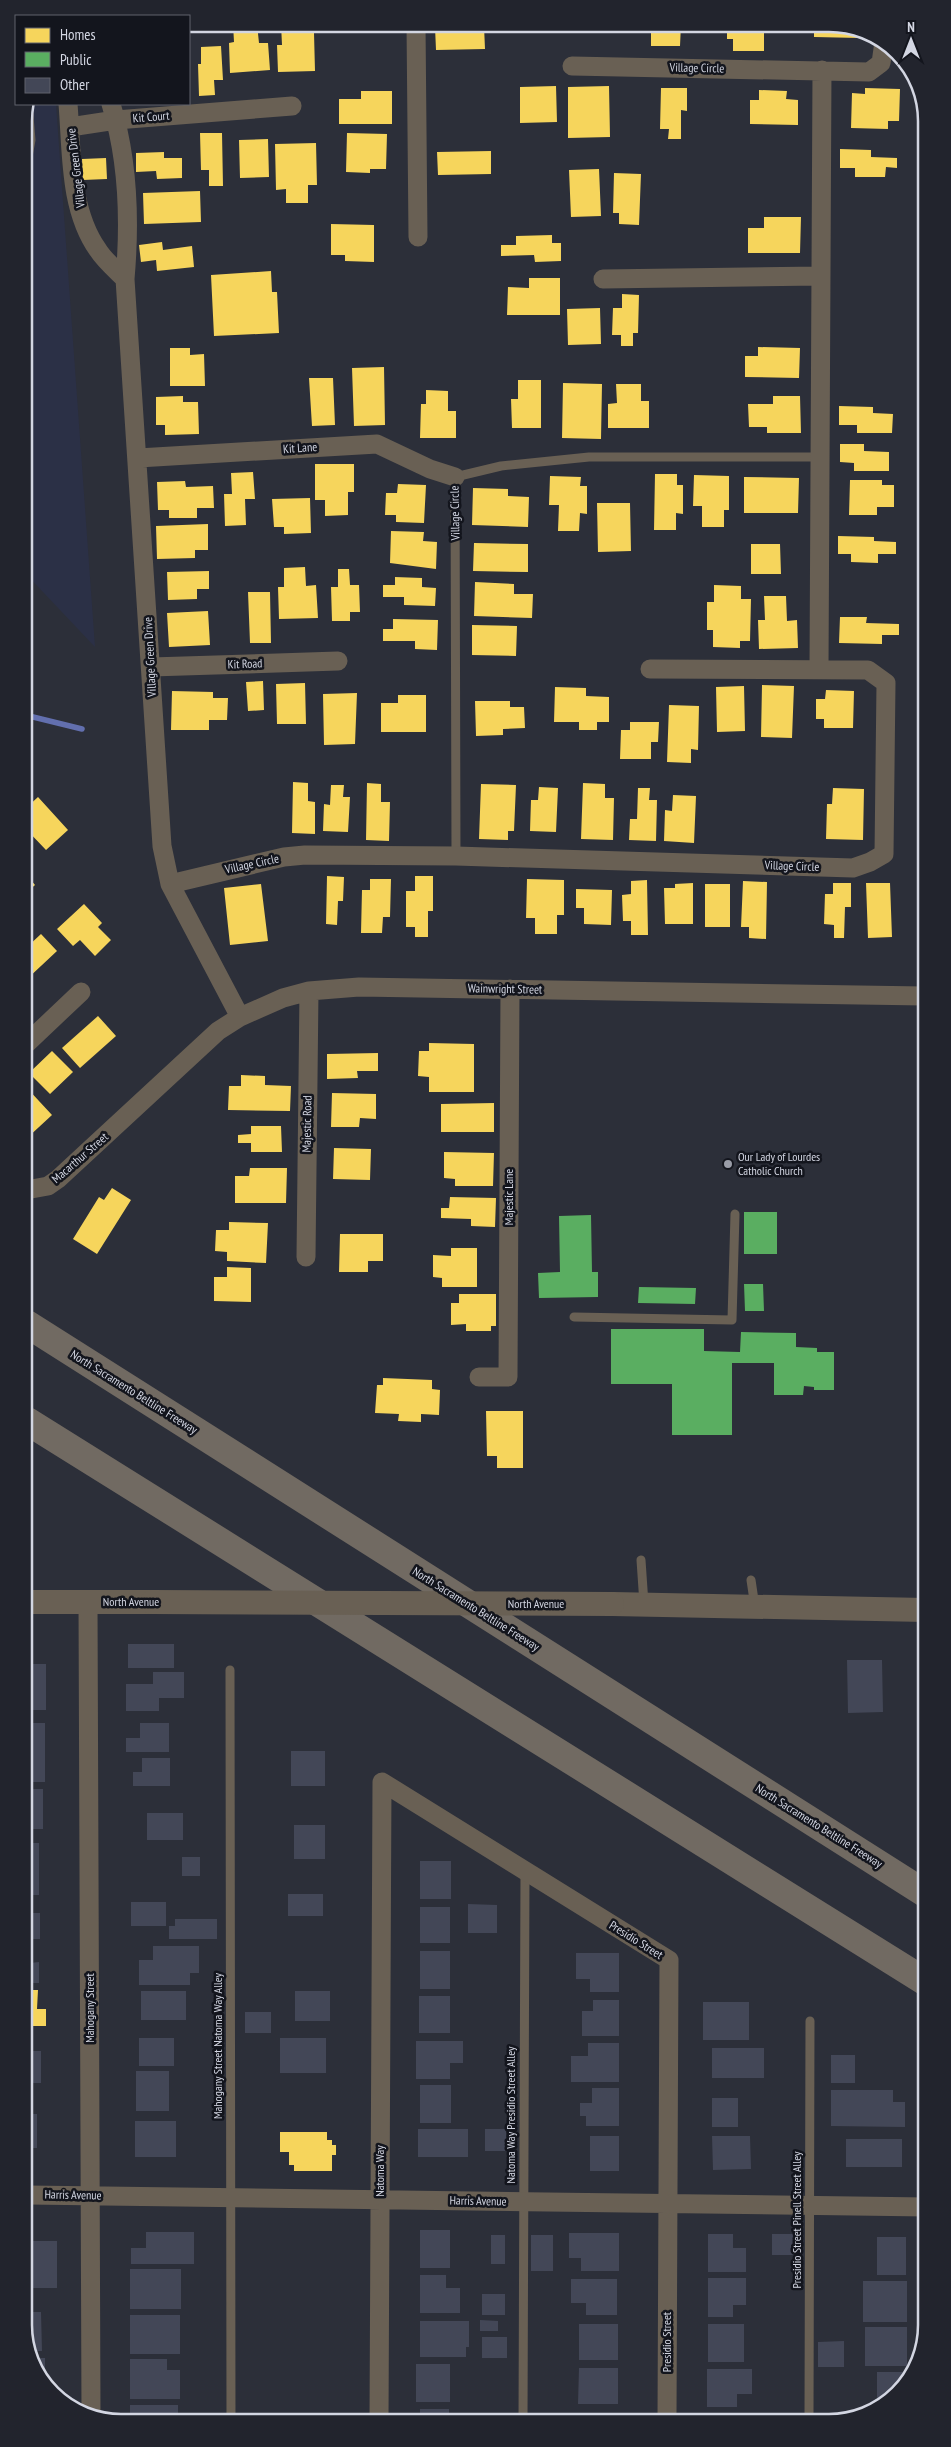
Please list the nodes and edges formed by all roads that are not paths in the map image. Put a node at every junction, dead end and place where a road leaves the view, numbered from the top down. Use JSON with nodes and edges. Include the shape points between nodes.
{"nodes":[{"id":1,"x":416,"y":32,"type":"edge"},
{"id":2,"x":883,"y":50,"type":"edge"},
{"id":3,"x":572,"y":66,"type":"dead end"},
{"id":4,"x":822,"y":70,"type":"junction"},
{"id":5,"x":68,"y":105,"type":"edge"},
{"id":6,"x":292,"y":106,"type":"dead end"},
{"id":7,"x":114,"y":112,"type":"edge"},
{"id":8,"x":70,"y":127,"type":"junction"},
{"id":9,"x":418,"y":236,"type":"dead end"},
{"id":10,"x":820,"y":276,"type":"junction"},
{"id":11,"x":124,"y":279,"type":"junction"},
{"id":12,"x":603,"y":279,"type":"dead end"},
{"id":13,"x":821,"y":457,"type":"junction"},
{"id":14,"x":138,"y":458,"type":"junction"},
{"id":15,"x":455,"y":477,"type":"junction"},
{"id":16,"x":338,"y":661,"type":"dead end"},
{"id":17,"x":151,"y":667,"type":"junction"},
{"id":18,"x":819,"y":669,"type":"junction"},
{"id":19,"x":650,"y":670,"type":"dead end"},
{"id":20,"x":456,"y":856,"type":"junction"},
{"id":21,"x":170,"y":884,"type":"junction"},
{"id":22,"x":510,"y":989,"type":"junction"},
{"id":23,"x":309,"y":991,"type":"junction"},
{"id":24,"x":81,"y":992,"type":"dead end"},
{"id":25,"x":918,"y":996,"type":"edge"},
{"id":26,"x":240,"y":1017,"type":"junction"},
{"id":27,"x":33,"y":1038,"type":"edge"},
{"id":28,"x":127,"y":1116,"type":"joint"},
{"id":29,"x":33,"y":1189,"type":"edge"},
{"id":30,"x":734,"y":1214,"type":"dead end"},
{"id":31,"x":306,"y":1257,"type":"dead end"},
{"id":32,"x":574,"y":1317,"type":"dead end"},
{"id":33,"x":32,"y":1327,"type":"edge"},
{"id":34,"x":479,"y":1377,"type":"dead end"},
{"id":35,"x":32,"y":1424,"type":"edge"},
{"id":36,"x":641,"y":1560,"type":"dead end"},
{"id":37,"x":752,"y":1580,"type":"dead end"},
{"id":38,"x":32,"y":1602,"type":"edge"},
{"id":39,"x":88,"y":1602,"type":"junction"},
{"id":40,"x":644,"y":1605,"type":"junction"},
{"id":41,"x":755,"y":1607,"type":"junction"},
{"id":42,"x":918,"y":1610,"type":"edge"},
{"id":43,"x":230,"y":1670,"type":"dead end"},
{"id":44,"x":525,"y":1871,"type":"junction"},
{"id":45,"x":918,"y":1889,"type":"edge"},
{"id":46,"x":381,"y":1920,"type":"joint"},
{"id":47,"x":918,"y":1977,"type":"edge"},
{"id":48,"x":810,"y":2021,"type":"dead end"},
{"id":49,"x":32,"y":2195,"type":"edge"},
{"id":50,"x":91,"y":2196,"type":"junction"},
{"id":51,"x":231,"y":2197,"type":"junction"},
{"id":52,"x":380,"y":2199,"type":"junction"},
{"id":53,"x":523,"y":2201,"type":"junction"},
{"id":54,"x":668,"y":2203,"type":"junction"},
{"id":55,"x":810,"y":2205,"type":"junction"},
{"id":56,"x":918,"y":2207,"type":"edge"},
{"id":57,"x":91,"y":2409,"type":"edge"},
{"id":58,"x":231,"y":2414,"type":"edge"},
{"id":59,"x":379,"y":2414,"type":"edge"},
{"id":60,"x":523,"y":2414,"type":"edge"},
{"id":61,"x":667,"y":2414,"type":"edge"},
{"id":62,"x":809,"y":2414,"type":"edge"}],
"edges":[{"from":1,"to":9,"type":"street"},
{"from":2,"to":4,"type":"street","name":"Village Circle","via":[[881,63],[869,72]]},
{"from":3,"to":4,"type":"street","name":"Village Circle"},
{"from":4,"to":10,"type":"street"},
{"from":5,"to":8,"type":"street","name":"Village Green Drive"},
{"from":6,"to":7,"type":"street","name":"Kit Court"},
{"from":7,"to":8,"type":"street","name":"Kit Court"},
{"from":7,"to":11,"type":"street","name":"Village Green Drive","via":[[123,153],[128,248]]},
{"from":8,"to":11,"type":"street","name":"Village Green Drive","via":[[80,211],[98,251]]},
{"from":10,"to":12,"type":"street"},
{"from":10,"to":13,"type":"street"},
{"from":11,"to":14,"type":"street","name":"Village Green Drive"},
{"from":13,"to":15,"type":"lane","name":"Village Circle","via":[[589,457],[501,466]]},
{"from":13,"to":18,"type":"street"},
{"from":14,"to":15,"type":"street","name":"Kit Lane","via":[[377,444]]},
{"from":14,"to":17,"type":"street","name":"Village Green Drive"},
{"from":15,"to":20,"type":"lane","name":"Village Circle"},
{"from":16,"to":17,"type":"street","name":"Kit Road"},
{"from":17,"to":21,"type":"street","name":"Village Green Drive","via":[[162,846]]},
{"from":18,"to":19,"type":"street","name":"Village Circle"},
{"from":18,"to":20,"type":"street","name":"Village Circle","via":[[868,670],[886,683],[884,854],[870,862],[853,868]]},
{"from":20,"to":21,"type":"street","name":"Village Circle","via":[[305,855],[274,859]]},
{"from":21,"to":26,"type":"street","name":"Village Green Drive"},
{"from":22,"to":23,"type":"street","name":"Wainwright Street","via":[[358,987]]},
{"from":22,"to":25,"type":"street","name":"Wainwright Street"},
{"from":22,"to":34,"type":"street","name":"Majestic Lane","via":[[508,1377]]},
{"from":23,"to":26,"type":"street","name":"Wainwright Street","via":[[283,998]]},
{"from":23,"to":31,"type":"street","name":"Majestic Road"},
{"from":24,"to":27,"type":"street"},
{"from":26,"to":28,"type":"street","name":"Wainwright Street","via":[[218,1031]]},
{"from":28,"to":29,"type":"street","name":"Macarthur Street","via":[[53,1182]]},
{"from":30,"to":32,"type":"lane","via":[[732,1320]]},
{"from":33,"to":45,"type":"highway","name":"North Sacramento Beltline Freeway"},
{"from":35,"to":47,"type":"highway"},
{"from":36,"to":40,"type":"lane"},
{"from":37,"to":41,"type":"lane"},
{"from":38,"to":39,"type":"street","name":"North Avenue"},
{"from":39,"to":40,"type":"street","name":"North Avenue","bridge":true},
{"from":39,"to":50,"type":"street","name":"Mahogany Street"},
{"from":40,"to":41,"type":"street","name":"North Avenue"},
{"from":41,"to":42,"type":"street","name":"North Avenue"},
{"from":43,"to":51,"type":"lane","name":"Mahogany Street Natoma Way Alley"},
{"from":44,"to":46,"type":"street","name":"Presidio Street","via":[[382,1782]]},
{"from":44,"to":53,"type":"lane","name":"Natoma Way Presidio Street Alley"},
{"from":44,"to":54,"type":"street","name":"Presidio Street","via":[[668,1960]]},
{"from":46,"to":52,"type":"street","name":"Natoma Way"},
{"from":48,"to":55,"type":"lane","name":"Presidio Street Pinell Street Alley"},
{"from":49,"to":50,"type":"street","name":"Harris Avenue"},
{"from":50,"to":51,"type":"street","name":"Harris Avenue"},
{"from":50,"to":57,"type":"street","name":"Mahogany Street"},
{"from":51,"to":52,"type":"street","name":"Harris Avenue"},
{"from":51,"to":58,"type":"lane","name":"Mahogany Street Natoma Way Alley"},
{"from":52,"to":53,"type":"street","name":"Harris Avenue"},
{"from":52,"to":59,"type":"street","name":"Natoma Way"},
{"from":53,"to":54,"type":"street","name":"Harris Avenue"},
{"from":53,"to":60,"type":"lane","name":"Natoma Way Presidio Street Alley"},
{"from":54,"to":55,"type":"street","name":"Harris Avenue"},
{"from":54,"to":61,"type":"street","name":"Presidio Street"},
{"from":55,"to":56,"type":"street","name":"Harris Avenue"},
{"from":55,"to":62,"type":"lane","name":"Presidio Street Pinell Street Alley"}]}
